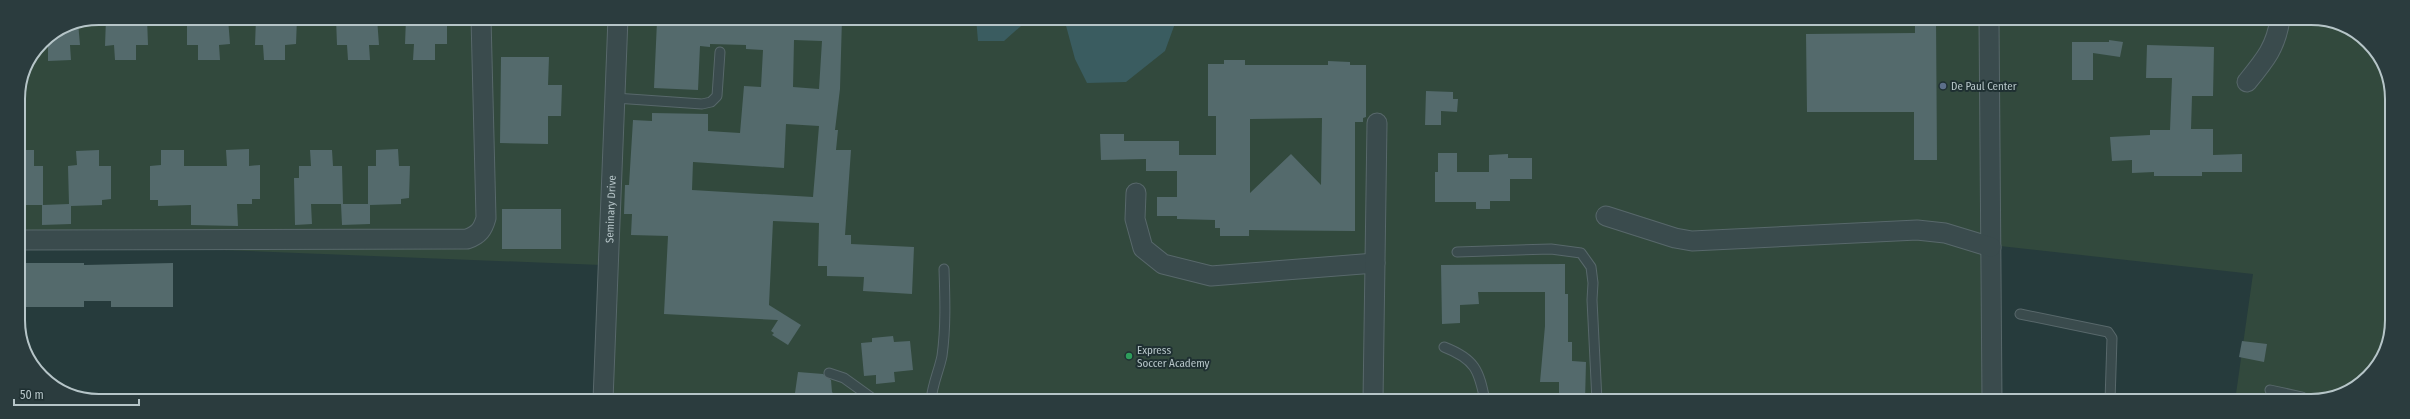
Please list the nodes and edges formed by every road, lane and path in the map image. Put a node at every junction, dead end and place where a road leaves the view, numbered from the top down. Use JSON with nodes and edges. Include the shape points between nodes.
{"nodes":[{"id":1,"x":481,"y":25,"type":"edge"},
{"id":2,"x":618,"y":25,"type":"edge"},
{"id":3,"x":1989,"y":25,"type":"edge"},
{"id":4,"x":2279,"y":25,"type":"edge"},
{"id":5,"x":720,"y":52,"type":"dead end"},
{"id":6,"x":2247,"y":82,"type":"dead end"},
{"id":7,"x":615,"y":98,"type":"junction"},
{"id":8,"x":1377,"y":123,"type":"dead end"},
{"id":9,"x":1136,"y":193,"type":"dead end"},
{"id":10,"x":1606,"y":216,"type":"dead end"},
{"id":11,"x":25,"y":240,"type":"edge"},
{"id":12,"x":1991,"y":247,"type":"junction"},
{"id":13,"x":1457,"y":252,"type":"dead end"},
{"id":14,"x":1375,"y":263,"type":"junction"},
{"id":15,"x":944,"y":269,"type":"dead end"},
{"id":16,"x":2020,"y":314,"type":"dead end"},
{"id":17,"x":1444,"y":347,"type":"dead end"},
{"id":18,"x":829,"y":373,"type":"dead end"},
{"id":19,"x":2270,"y":390,"type":"dead end"},
{"id":20,"x":603,"y":394,"type":"edge"},
{"id":21,"x":867,"y":394,"type":"edge"},
{"id":22,"x":932,"y":394,"type":"edge"},
{"id":23,"x":1373,"y":394,"type":"edge"},
{"id":24,"x":1484,"y":394,"type":"edge"},
{"id":25,"x":1597,"y":394,"type":"edge"},
{"id":26,"x":1992,"y":394,"type":"edge"},
{"id":27,"x":2110,"y":394,"type":"edge"},
{"id":28,"x":2288,"y":394,"type":"edge"}],
"edges":[{"from":1,"to":11,"type":"street","via":[[486,218],[484,226],[474,236]]},
{"from":2,"to":7,"type":"street","name":"Seminary Drive"},
{"from":3,"to":12,"type":"street"},
{"from":4,"to":6,"type":"street","via":[[2271,52]]},
{"from":5,"to":7,"type":"lane","via":[[717,96],[711,102],[702,104]]},
{"from":7,"to":20,"type":"street","name":"Seminary Drive"},
{"from":8,"to":14,"type":"street"},
{"from":9,"to":14,"type":"street","via":[[1135,219],[1143,248],[1163,264],[1211,276]]},
{"from":10,"to":12,"type":"street","via":[[1692,241],[1917,230],[1945,233]]},
{"from":12,"to":26,"type":"street"},
{"from":13,"to":25,"type":"lane","via":[[1552,249],[1581,253],[1591,267],[1593,283]]},
{"from":14,"to":23,"type":"street"},
{"from":15,"to":22,"type":"lane","via":[[945,318],[942,350]]},
{"from":16,"to":27,"type":"lane","via":[[2108,332],[2112,338]]},
{"from":17,"to":24,"type":"lane","via":[[1459,353],[1474,365],[1480,376]]},
{"from":18,"to":21,"type":"lane","via":[[844,378]]},
{"from":19,"to":28,"type":"lane"}]}
